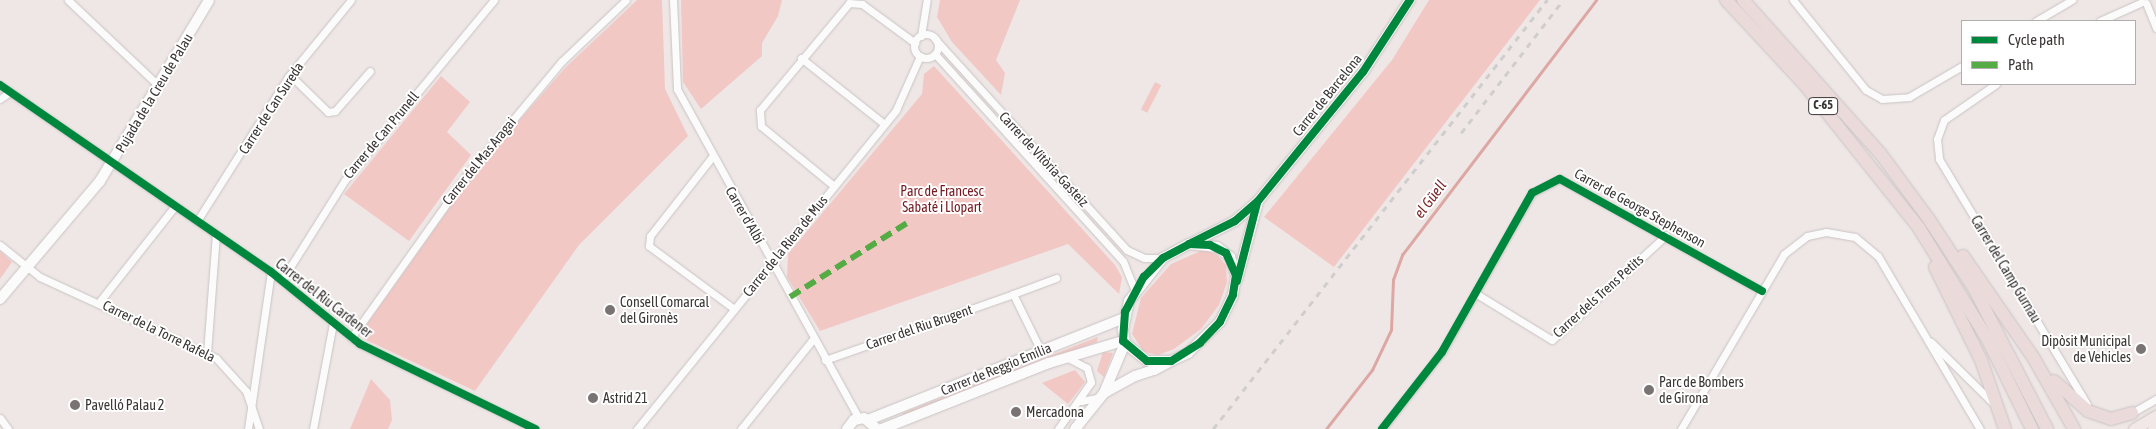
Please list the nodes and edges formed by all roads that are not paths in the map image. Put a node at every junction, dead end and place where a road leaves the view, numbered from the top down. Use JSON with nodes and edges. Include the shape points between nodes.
{"nodes":[{"id":1,"x":68,"y":0,"type":"edge"},
{"id":2,"x":209,"y":0,"type":"edge"},
{"id":3,"x":352,"y":0,"type":"edge"},
{"id":4,"x":494,"y":0,"type":"edge"},
{"id":5,"x":626,"y":0,"type":"edge"},
{"id":6,"x":673,"y":0,"type":"edge"},
{"id":7,"x":927,"y":0,"type":"edge"},
{"id":8,"x":1410,"y":0,"type":"edge"},
{"id":9,"x":1726,"y":0,"type":"edge"},
{"id":10,"x":1743,"y":0,"type":"edge"},
{"id":11,"x":1793,"y":0,"type":"edge"},
{"id":12,"x":2072,"y":0,"type":"edge"},
{"id":13,"x":2143,"y":2,"type":"edge"},
{"id":14,"x":2156,"y":6,"type":"edge"},
{"id":15,"x":2038,"y":20,"type":"edge"},
{"id":16,"x":2102,"y":20,"type":"edge"},
{"id":17,"x":2156,"y":28,"type":"edge"},
{"id":18,"x":921,"y":36,"type":"junction"},
{"id":19,"x":935,"y":39,"type":"junction"},
{"id":20,"x":915,"y":43,"type":"junction"},
{"id":21,"x":935,"y":54,"type":"junction"},
{"id":22,"x":920,"y":56,"type":"junction"},
{"id":23,"x":801,"y":58,"type":"junction"},
{"id":24,"x":1961,"y":67,"type":"edge"},
{"id":25,"x":370,"y":71,"type":"dead end"},
{"id":26,"x":290,"y":74,"type":"junction"},
{"id":27,"x":0,"y":85,"type":"edge"},
{"id":28,"x":1995,"y":85,"type":"edge"},
{"id":29,"x":159,"y":86,"type":"junction"},
{"id":30,"x":10,"y":92,"type":"junction"},
{"id":31,"x":0,"y":99,"type":"edge"},
{"id":32,"x":884,"y":123,"type":"junction"},
{"id":33,"x":712,"y":157,"type":"junction"},
{"id":34,"x":112,"y":163,"type":"junction"},
{"id":35,"x":834,"y":186,"type":"junction"},
{"id":36,"x":1908,"y":191,"type":"junction"},
{"id":37,"x":1258,"y":201,"type":"junction"},
{"id":38,"x":175,"y":206,"type":"junction"},
{"id":39,"x":1913,"y":220,"type":"junction"},
{"id":40,"x":197,"y":221,"type":"junction"},
{"id":41,"x":216,"y":234,"type":"junction"},
{"id":42,"x":1666,"y":235,"type":"junction"},
{"id":43,"x":1189,"y":244,"type":"junction"},
{"id":44,"x":0,"y":245,"type":"edge"},
{"id":45,"x":1163,"y":258,"type":"junction"},
{"id":46,"x":771,"y":263,"type":"junction"},
{"id":47,"x":25,"y":267,"type":"junction"},
{"id":48,"x":271,"y":272,"type":"junction"},
{"id":49,"x":1056,"y":278,"type":"dead end"},
{"id":50,"x":282,"y":280,"type":"junction"},
{"id":51,"x":1236,"y":285,"type":"junction"},
{"id":52,"x":1135,"y":290,"type":"junction"},
{"id":53,"x":1762,"y":291,"type":"junction"},
{"id":54,"x":1475,"y":293,"type":"junction"},
{"id":55,"x":1013,"y":294,"type":"junction"},
{"id":56,"x":1990,"y":296,"type":"junction"},
{"id":57,"x":0,"y":299,"type":"edge"},
{"id":58,"x":100,"y":302,"type":"junction"},
{"id":59,"x":734,"y":309,"type":"junction"},
{"id":60,"x":1124,"y":318,"type":"junction"},
{"id":61,"x":333,"y":323,"type":"junction"},
{"id":62,"x":1923,"y":334,"type":"junction"},
{"id":63,"x":351,"y":338,"type":"junction"},
{"id":64,"x":813,"y":339,"type":"junction"},
{"id":65,"x":1121,"y":343,"type":"junction"},
{"id":66,"x":1041,"y":351,"type":"junction"},
{"id":67,"x":206,"y":353,"type":"junction"},
{"id":68,"x":1066,"y":357,"type":"junction"},
{"id":69,"x":825,"y":360,"type":"junction"},
{"id":70,"x":1171,"y":361,"type":"junction"},
{"id":71,"x":1102,"y":395,"type":"junction"},
{"id":72,"x":2156,"y":399,"type":"edge"},
{"id":73,"x":1081,"y":401,"type":"junction"},
{"id":74,"x":251,"y":406,"type":"junction"},
{"id":75,"x":1996,"y":406,"type":"junction"},
{"id":76,"x":2156,"y":408,"type":"edge"},
{"id":77,"x":2132,"y":413,"type":"junction"},
{"id":78,"x":2156,"y":416,"type":"edge"},
{"id":79,"x":0,"y":418,"type":"edge"},
{"id":80,"x":864,"y":419,"type":"junction"},
{"id":81,"x":2030,"y":425,"type":"edge"},
{"id":82,"x":2156,"y":427,"type":"edge"},
{"id":83,"x":8,"y":429,"type":"edge"},
{"id":84,"x":248,"y":429,"type":"edge"},
{"id":85,"x":258,"y":429,"type":"edge"},
{"id":86,"x":313,"y":429,"type":"edge"},
{"id":87,"x":536,"y":429,"type":"edge"},
{"id":88,"x":637,"y":429,"type":"edge"},
{"id":89,"x":741,"y":429,"type":"edge"},
{"id":90,"x":847,"y":429,"type":"edge"},
{"id":91,"x":877,"y":429,"type":"edge"},
{"id":92,"x":882,"y":429,"type":"edge"},
{"id":93,"x":1058,"y":429,"type":"edge"},
{"id":94,"x":1074,"y":429,"type":"edge"},
{"id":95,"x":1382,"y":429,"type":"edge"},
{"id":96,"x":1681,"y":429,"type":"edge"},
{"id":97,"x":1980,"y":429,"type":"edge"},
{"id":98,"x":2005,"y":429,"type":"edge"},
{"id":99,"x":2047,"y":429,"type":"edge"},
{"id":100,"x":2074,"y":429,"type":"edge"},
{"id":101,"x":2134,"y":429,"type":"edge"},
{"id":102,"x":2153,"y":429,"type":"edge"}],
"edges":[{"from":1,"to":29,"type":"street"},
{"from":2,"to":29,"type":"main road","name":"Pujada de la Creu de Palau"},
{"from":3,"to":26,"type":"street","name":"Carrer de Can Sureda"},
{"from":4,"to":50,"type":"street","name":"Carrer de Can Prunell","via":[[344,180]]},
{"from":5,"to":63,"type":"street","name":"Carrer del Mas Aragai","via":[[562,61],[467,175]]},
{"from":6,"to":33,"type":"street","name":"Carrer d'Albí","via":[[673,75]]},
{"from":7,"to":18,"type":"street"},
{"from":8,"to":37,"type":"main road","name":"Carrer de Barcelona","via":[[1363,72]]},
{"from":9,"to":39,"type":"highway","number":"C-65","via":[[1811,92]]},
{"from":10,"to":36,"type":"highway","number":"C-65","via":[[1814,76]]},
{"from":11,"to":24,"type":"street","via":[[1866,90],[1882,99],[1909,98]]},
{"from":12,"to":15,"type":"street"},
{"from":13,"to":14,"type":"street"},
{"from":13,"to":16,"type":"street"},
{"from":13,"to":17,"type":"street"},
{"from":18,"to":19,"type":"street"},
{"from":18,"to":20,"type":"street"},
{"from":19,"to":21,"type":"street"},
{"from":19,"to":45,"type":"street","name":"Carrer de Vitòria-Gasteiz","via":[[1127,250],[1144,258]]},
{"from":20,"to":22,"type":"street"},
{"from":20,"to":23,"type":"street","via":[[855,2],[845,5]]},
{"from":21,"to":22,"type":"street"},
{"from":21,"to":52,"type":"street","name":"Carrer de Vitòria-Gasteiz","via":[[1123,260]]},
{"from":22,"to":32,"type":"street","name":"Carrer de la Riera de Mus","via":[[896,110]]},
{"from":23,"to":32,"type":"street"},
{"from":23,"to":35,"type":"street","via":[[760,110],[758,119]]},
{"from":25,"to":26,"type":"street","via":[[335,111],[328,112]]},
{"from":26,"to":40,"type":"street","name":"Carrer de Can Sureda"},
{"from":27,"to":30,"type":"street","name":"Carrer del Riu Cardener"},
{"from":28,"to":77,"type":"street","name":"Carrer del Camp Gurnau","via":[[1944,120],[1937,139],[1940,159],[2085,402],[2110,414]]},
{"from":29,"to":34,"type":"main road","name":"Pujada de la Creu de Palau"},
{"from":30,"to":31,"type":"street"},
{"from":30,"to":34,"type":"street","name":"Carrer del Riu Cardener"},
{"from":32,"to":35,"type":"street","name":"Carrer de la Riera de Mus"},
{"from":33,"to":46,"type":"street","name":"Carrer d'Albí"},
{"from":33,"to":59,"type":"street","via":[[650,236],[649,246]]},
{"from":34,"to":38,"type":"street","name":"Carrer del Riu Cardener"},
{"from":34,"to":47,"type":"main road","name":"Pujada de la Creu de Palau"},
{"from":35,"to":46,"type":"street","name":"Carrer de la Riera de Mus"},
{"from":36,"to":56,"type":"highway","via":[[1932,213]]},
{"from":36,"to":99,"type":"highway","number":"C-65","via":[[1974,288]]},
{"from":37,"to":43,"type":"main road","name":"Carrer de Barcelona","via":[[1235,221]]},
{"from":37,"to":51,"type":"main road","name":"Carrer de Barcelona"},
{"from":38,"to":40,"type":"street","name":"Carrer del Riu Cardener"},
{"from":38,"to":58,"type":"street"},
{"from":39,"to":75,"type":"highway","via":[[1961,314]]},
{"from":39,"to":81,"type":"highway","number":"C-65","via":[[1987,338]]},
{"from":40,"to":41,"type":"street","name":"Carrer del Riu Cardener"},
{"from":41,"to":48,"type":"street","name":"Carrer del Riu Cardener"},
{"from":41,"to":67,"type":"street"},
{"from":42,"to":53,"type":"street","name":"Carrer de George Stephenson"},
{"from":42,"to":54,"type":"street","name":"Carrer dels Trens Petits","via":[[1552,340]]},
{"from":42,"to":54,"type":"street","name":"Carrer de George Stephenson","via":[[1560,179],[1532,193]]},
{"from":43,"to":45,"type":"main road"},
{"from":43,"to":51,"type":"main road","via":[[1202,243],[1223,250],[1233,264]]},
{"from":44,"to":47,"type":"street","name":"Carrer de la Torre Rafela"},
{"from":45,"to":52,"type":"main road"},
{"from":46,"to":59,"type":"street","name":"Carrer de la Riera de Mus"},
{"from":46,"to":64,"type":"street","name":"Carrer d'Albí"},
{"from":47,"to":57,"type":"main road","name":"Pujada de la Creu de Palau"},
{"from":47,"to":58,"type":"street","name":"Carrer de la Torre Rafela"},
{"from":48,"to":50,"type":"street","name":"Carrer del Riu Cardener"},
{"from":48,"to":74,"type":"street"},
{"from":49,"to":55,"type":"street","name":"Carrer del Riu Brugent"},
{"from":50,"to":61,"type":"street","name":"Carrer del Riu Cardener"},
{"from":51,"to":70,"type":"main road","via":[[1211,332]]},
{"from":52,"to":60,"type":"main road"},
{"from":53,"to":62,"type":"street","via":[[1784,254],[1798,240],[1836,232],[1864,242],[1878,256]]},
{"from":53,"to":96,"type":"street"},
{"from":54,"to":95,"type":"street","name":"Carrer de George Stephenson","via":[[1442,352]]},
{"from":55,"to":66,"type":"street"},
{"from":55,"to":69,"type":"street","name":"Carrer del Riu Brugent"},
{"from":56,"to":77,"type":"highway","via":[[2007,310],[2068,398],[2111,418]]},
{"from":56,"to":100,"type":"highway","via":[[2033,357]]},
{"from":58,"to":67,"type":"street","name":"Carrer de la Torre Rafela"},
{"from":59,"to":88,"type":"street","name":"Carrer de la Riera de Mus"},
{"from":60,"to":65,"type":"main road"},
{"from":60,"to":66,"type":"main road","name":"Carrer de Reggio Emília"},
{"from":61,"to":63,"type":"street","name":"Carrer del Riu Cardener"},
{"from":61,"to":86,"type":"street"},
{"from":62,"to":75,"type":"street"},
{"from":62,"to":97,"type":"street"},
{"from":63,"to":87,"type":"street","name":"Carrer del Riu Cardener"},
{"from":64,"to":69,"type":"street","name":"Carrer d'Albí"},
{"from":64,"to":89,"type":"street"},
{"from":65,"to":68,"type":"main road","name":"Carrer de Reggio Emília"},
{"from":65,"to":70,"type":"main road","via":[[1147,361]]},
{"from":65,"to":71,"type":"main road"},
{"from":66,"to":80,"type":"main road","name":"Carrer de Reggio Emília"},
{"from":67,"to":74,"type":"street","name":"Carrer de la Torre Rafela","via":[[237,378]]},
{"from":68,"to":73,"type":"street","via":[[1089,373],[1090,386]]},
{"from":68,"to":92,"type":"main road","name":"Carrer de Reggio Emília"},
{"from":69,"to":80,"type":"street","name":"Carrer d'Albí"},
{"from":70,"to":71,"type":"main road"},
{"from":71,"to":73,"type":"street"},
{"from":71,"to":94,"type":"main road"},
{"from":72,"to":77,"type":"street"},
{"from":73,"to":93,"type":"street"},
{"from":74,"to":84,"type":"street"},
{"from":74,"to":85,"type":"street","name":"Carrer de la Torre Rafela"},
{"from":75,"to":98,"type":"highway"},
{"from":76,"to":77,"type":"main road"},
{"from":78,"to":101,"type":"main road"},
{"from":79,"to":83,"type":"street"},
{"from":80,"to":90,"type":"main road","name":"Carrer de Reggio Emília"},
{"from":80,"to":91,"type":"main road"},
{"from":82,"to":102,"type":"main road"}]}
